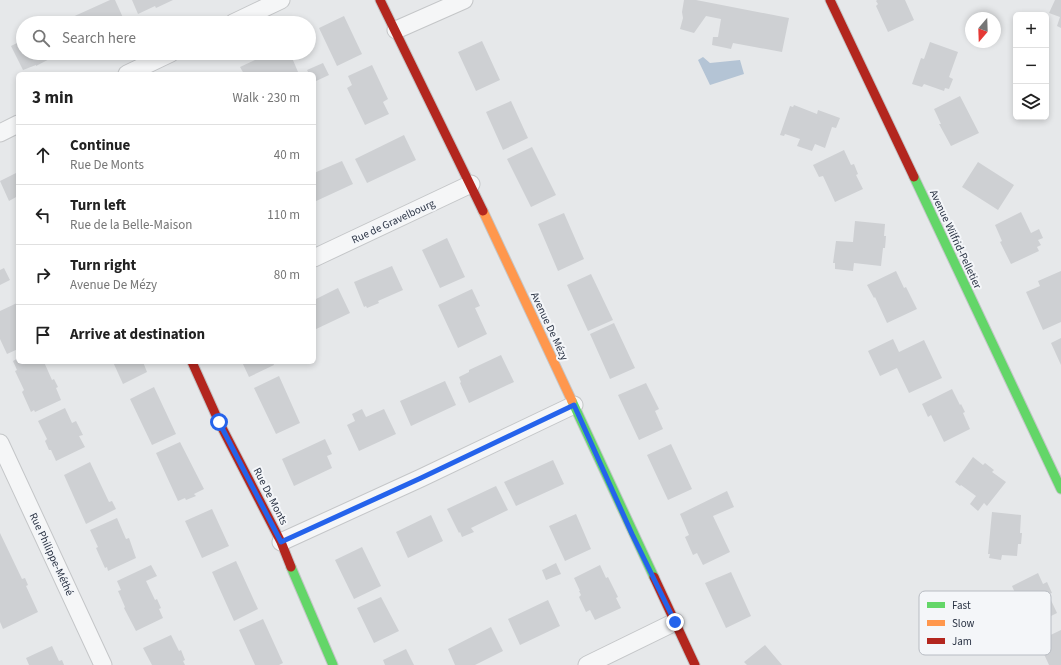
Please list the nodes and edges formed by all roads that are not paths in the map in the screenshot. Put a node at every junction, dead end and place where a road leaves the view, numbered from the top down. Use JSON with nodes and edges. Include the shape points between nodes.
{"nodes":[{"id":1,"x":281,"y":0,"type":"edge"},
{"id":2,"x":380,"y":0,"type":"edge"},
{"id":3,"x":464,"y":0,"type":"edge"},
{"id":4,"x":830,"y":0,"type":"edge"},
{"id":5,"x":248,"y":16,"type":"edge"},
{"id":6,"x":396,"y":30,"type":"junction"},
{"id":7,"x":156,"y":60,"type":"edge"},
{"id":8,"x":131,"y":72,"type":"edge"},
{"id":9,"x":16,"y":125,"type":"edge"},
{"id":10,"x":0,"y":133,"type":"edge"},
{"id":11,"x":471,"y":184,"type":"junction"},
{"id":12,"x":316,"y":257,"type":"edge"},
{"id":13,"x":193,"y":364,"type":"edge"},
{"id":14,"x":574,"y":405,"type":"junction"},
{"id":15,"x":0,"y":444,"type":"edge"},
{"id":16,"x":1061,"y":489,"type":"edge"},
{"id":17,"x":281,"y":542,"type":"junction"},
{"id":18,"x":675,"y":622,"type":"junction"},
{"id":19,"x":103,"y":665,"type":"edge"},
{"id":20,"x":333,"y":665,"type":"edge"},
{"id":21,"x":587,"y":665,"type":"edge"},
{"id":22,"x":695,"y":665,"type":"edge"}],
"edges":[{"from":1,"to":5,"type":"street"},
{"from":2,"to":6,"type":"street","name":"Avenue De Mézy"},
{"from":3,"to":6,"type":"street"},
{"from":4,"to":16,"type":"street","name":"Avenue Wilfrid-Pelletier"},
{"from":6,"to":11,"type":"street","name":"Avenue De Mézy"},
{"from":7,"to":8,"type":"street"},
{"from":9,"to":10,"type":"street"},
{"from":11,"to":12,"type":"street","name":"Rue de Gravelbourg"},
{"from":11,"to":14,"type":"street","name":"Avenue De Mézy"},
{"from":13,"to":17,"type":"street","name":"Rue De Monts","via":[[219,422]]},
{"from":14,"to":17,"type":"street"},
{"from":14,"to":18,"type":"street","name":"Avenue De Mézy"},
{"from":15,"to":19,"type":"street","name":"Rue Philippe-Méthé"},
{"from":17,"to":20,"type":"street","name":"Rue De Monts"},
{"from":18,"to":21,"type":"street"},
{"from":18,"to":22,"type":"street","name":"Avenue De Mézy"}]}
